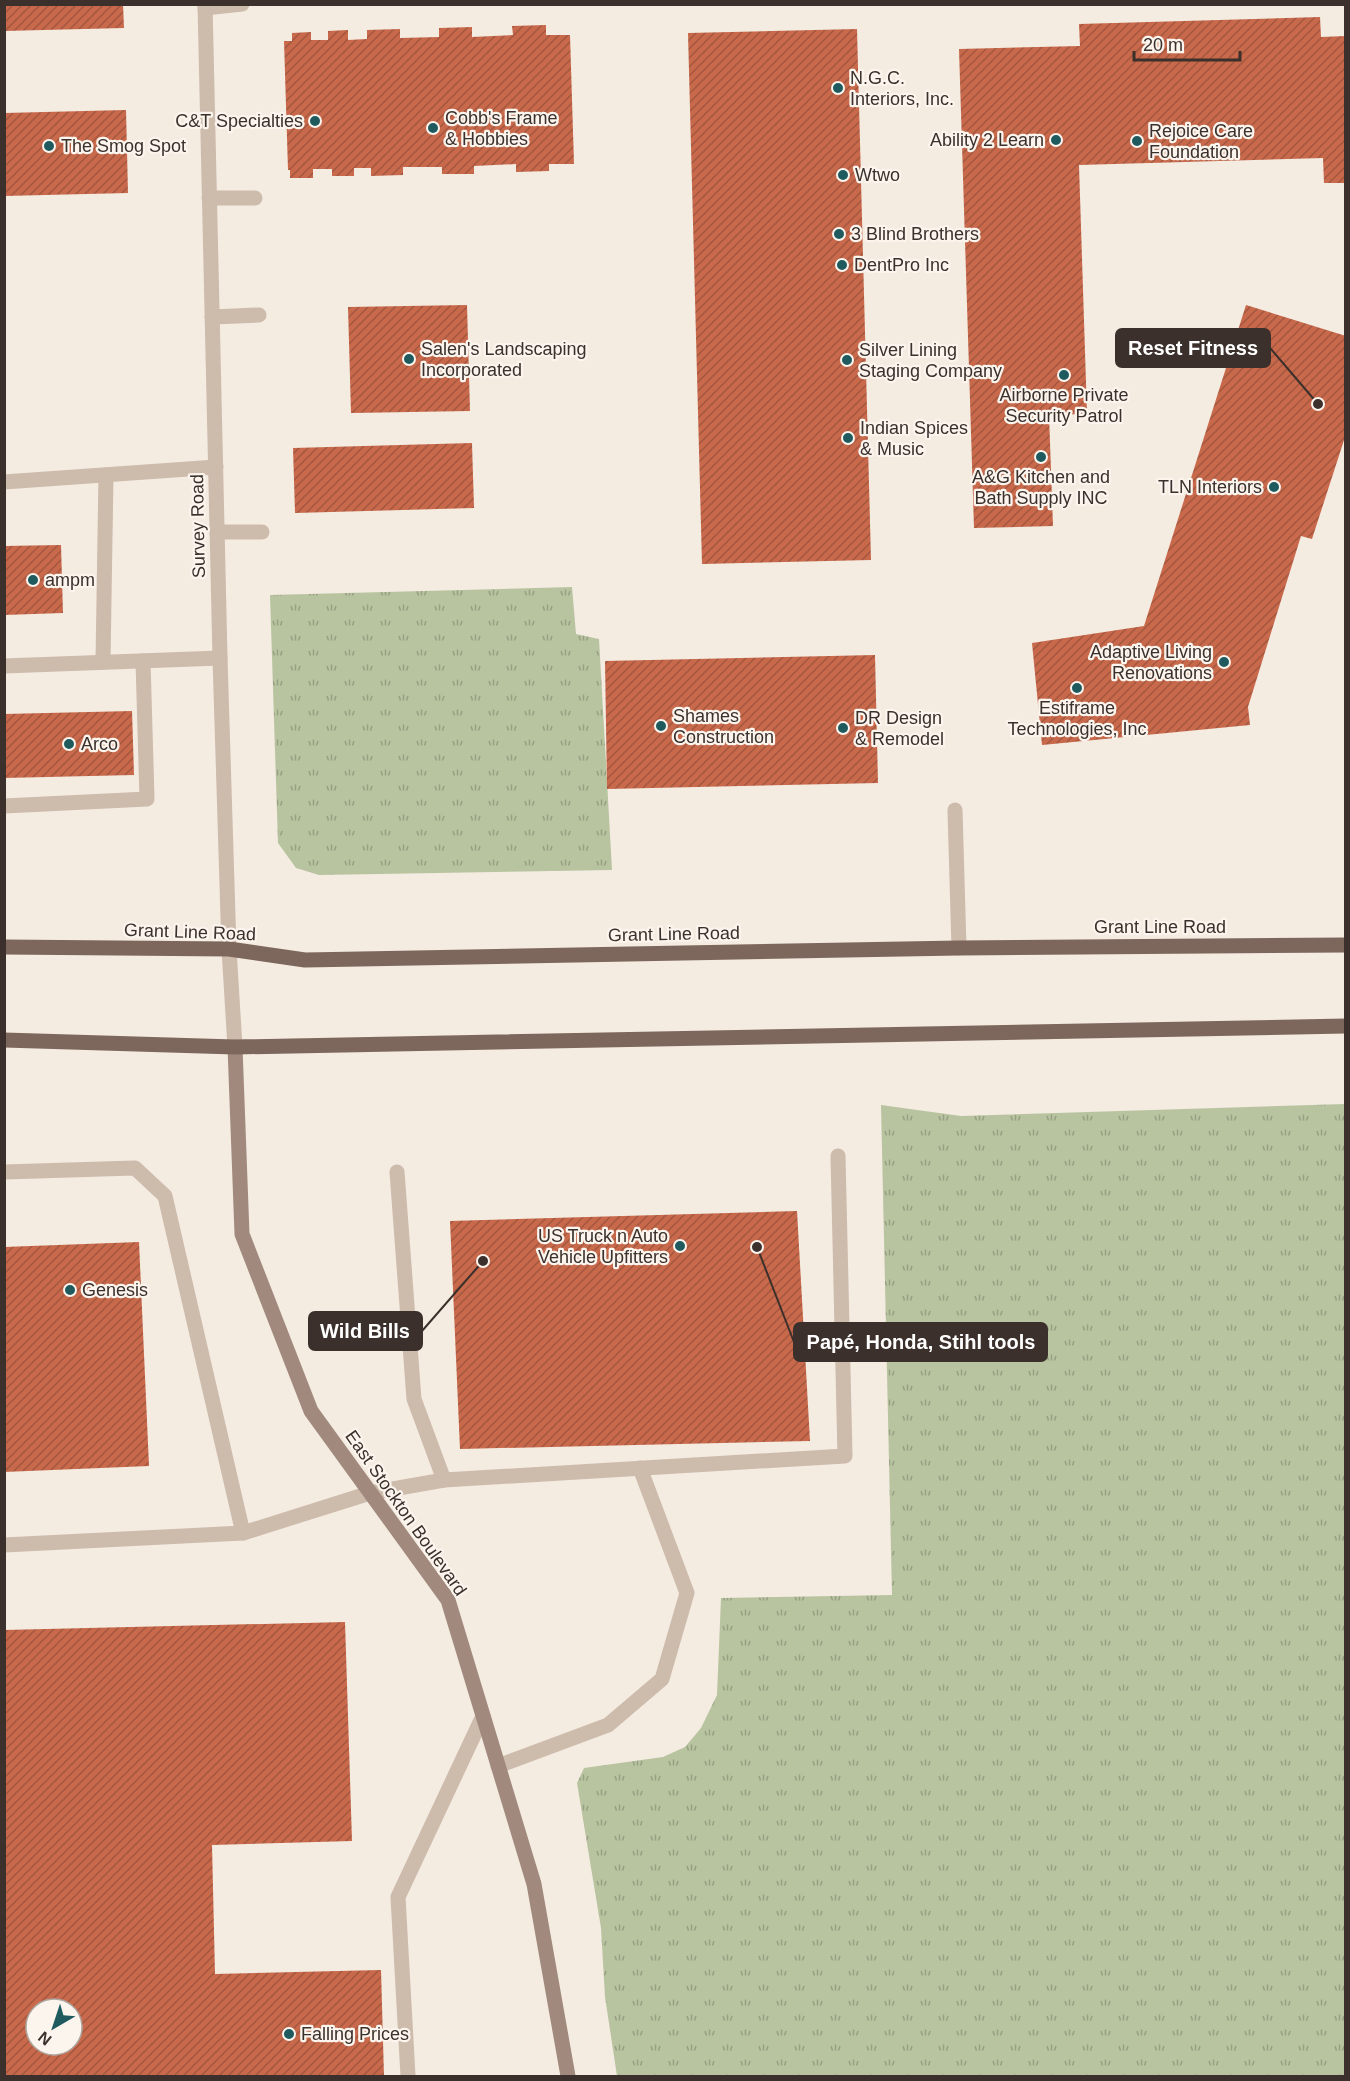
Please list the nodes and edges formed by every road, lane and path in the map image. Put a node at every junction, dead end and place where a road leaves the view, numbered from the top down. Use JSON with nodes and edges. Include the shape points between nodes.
{"nodes":[{"id":1,"x":242,"y":4,"type":"edge"},
{"id":2,"x":205,"y":6,"type":"edge"},
{"id":3,"x":209,"y":198,"type":"junction"},
{"id":4,"x":255,"y":198,"type":"dead end"},
{"id":5,"x":259,"y":315,"type":"dead end"},
{"id":6,"x":212,"y":317,"type":"junction"},
{"id":7,"x":216,"y":467,"type":"junction"},
{"id":8,"x":106,"y":475,"type":"junction"},
{"id":9,"x":4,"y":482,"type":"edge"},
{"id":10,"x":217,"y":532,"type":"junction"},
{"id":11,"x":262,"y":532,"type":"dead end"},
{"id":12,"x":220,"y":658,"type":"junction"},
{"id":13,"x":143,"y":661,"type":"junction"},
{"id":14,"x":103,"y":662,"type":"junction"},
{"id":15,"x":4,"y":666,"type":"edge"},
{"id":16,"x":4,"y":806,"type":"edge"},
{"id":17,"x":955,"y":810,"type":"dead end"},
{"id":18,"x":1346,"y":945,"type":"edge"},
{"id":19,"x":4,"y":947,"type":"edge"},
{"id":20,"x":959,"y":948,"type":"junction"},
{"id":21,"x":229,"y":950,"type":"junction"},
{"id":22,"x":1346,"y":1026,"type":"edge"},
{"id":23,"x":4,"y":1040,"type":"edge"},
{"id":24,"x":235,"y":1047,"type":"junction"},
{"id":25,"x":838,"y":1156,"type":"dead end"},
{"id":26,"x":4,"y":1172,"type":"edge"},
{"id":27,"x":397,"y":1172,"type":"dead end"},
{"id":28,"x":640,"y":1468,"type":"junction"},
{"id":29,"x":444,"y":1480,"type":"junction"},
{"id":30,"x":370,"y":1492,"type":"junction"},
{"id":31,"x":243,"y":1533,"type":"junction"},
{"id":32,"x":4,"y":1545,"type":"edge"},
{"id":33,"x":483,"y":1716,"type":"junction"},
{"id":34,"x":498,"y":1767,"type":"junction"},
{"id":35,"x":408,"y":2076,"type":"edge"},
{"id":36,"x":568,"y":2076,"type":"edge"}],
"edges":[{"from":1,"to":2,"type":"street"},
{"from":2,"to":3,"type":"street","name":"Survey Road"},
{"from":3,"to":4,"type":"street"},
{"from":3,"to":6,"type":"street","name":"Survey Road"},
{"from":5,"to":6,"type":"street"},
{"from":6,"to":7,"type":"street","name":"Survey Road"},
{"from":7,"to":8,"type":"street"},
{"from":7,"to":10,"type":"street","name":"Survey Road"},
{"from":8,"to":9,"type":"street"},
{"from":8,"to":14,"type":"street"},
{"from":10,"to":11,"type":"street"},
{"from":10,"to":12,"type":"street","name":"Survey Road"},
{"from":12,"to":13,"type":"street"},
{"from":12,"to":21,"type":"street","name":"Survey Road"},
{"from":13,"to":14,"type":"street"},
{"from":13,"to":16,"type":"street","via":[[147,799]]},
{"from":14,"to":15,"type":"street"},
{"from":17,"to":20,"type":"street"},
{"from":18,"to":20,"type":"main road","name":"Grant Line Road"},
{"from":19,"to":21,"type":"main road","name":"Grant Line Road"},
{"from":20,"to":21,"type":"main road","name":"Grant Line Road","via":[[305,960]]},
{"from":21,"to":24,"type":"street","name":"Survey Road"},
{"from":22,"to":24,"type":"main road"},
{"from":23,"to":24,"type":"main road"},
{"from":24,"to":30,"type":"main road","name":"East Stockton Boulevard","via":[[242,1234],[311,1411]]},
{"from":25,"to":28,"type":"street","via":[[845,1456]]},
{"from":26,"to":31,"type":"street","via":[[135,1168],[165,1196]]},
{"from":27,"to":29,"type":"street","via":[[414,1399]]},
{"from":28,"to":29,"type":"street"},
{"from":28,"to":34,"type":"street","via":[[687,1593],[662,1678],[609,1725]]},
{"from":29,"to":30,"type":"street"},
{"from":30,"to":31,"type":"street"},
{"from":30,"to":33,"type":"main road","name":"East Stockton Boulevard","via":[[448,1600]]},
{"from":31,"to":32,"type":"street"},
{"from":33,"to":34,"type":"main road","name":"East Stockton Boulevard"},
{"from":33,"to":35,"type":"street","via":[[398,1897]]},
{"from":34,"to":36,"type":"main road","name":"East Stockton Boulevard","via":[[534,1884]]}]}
